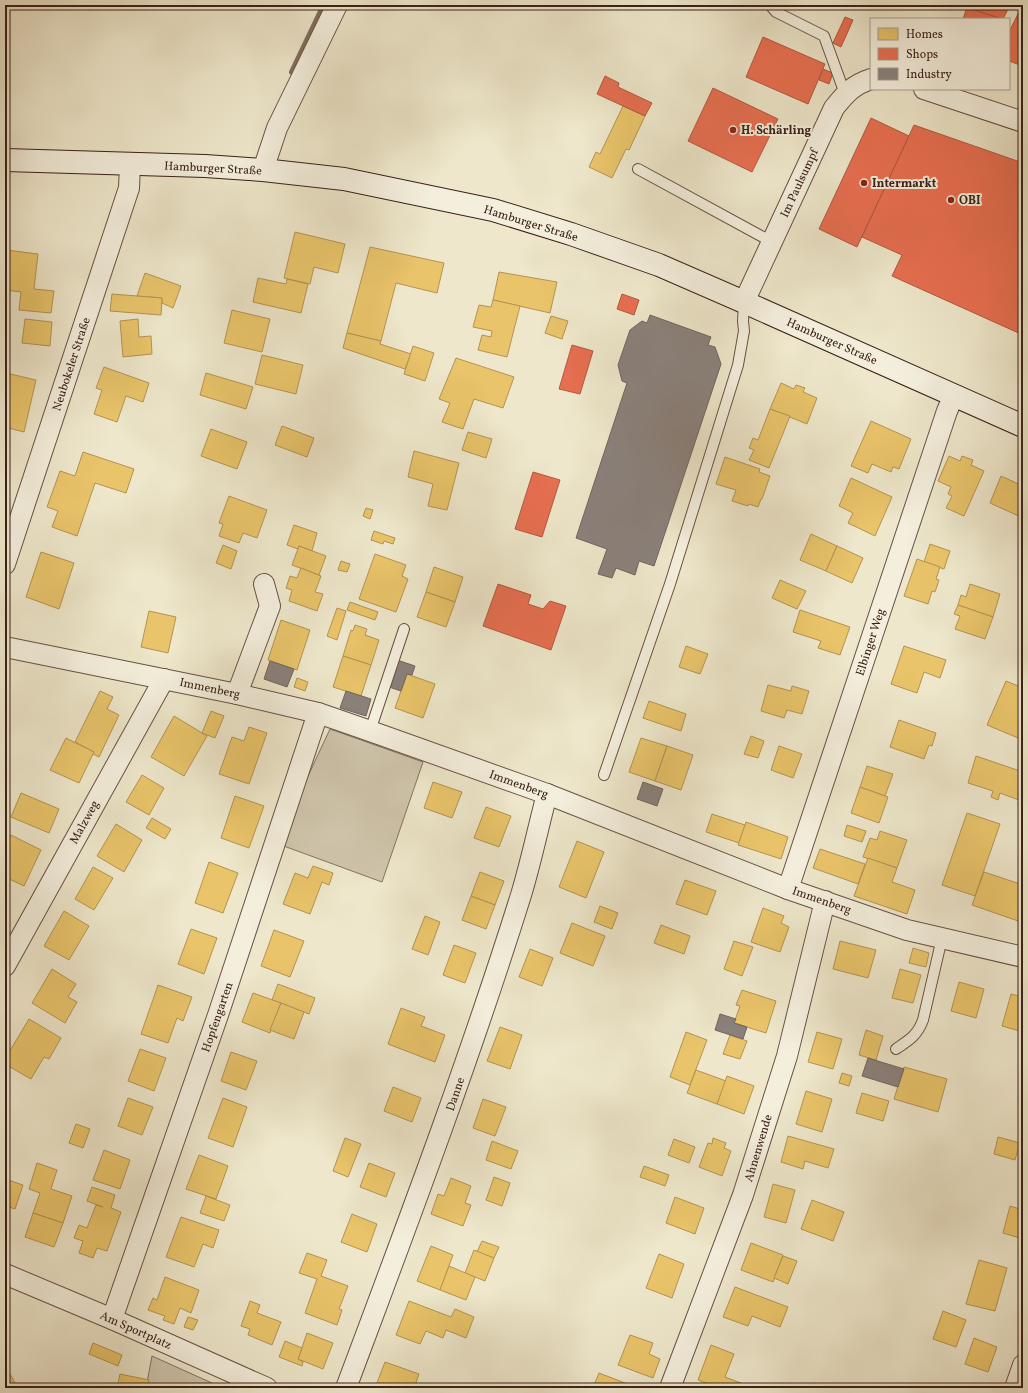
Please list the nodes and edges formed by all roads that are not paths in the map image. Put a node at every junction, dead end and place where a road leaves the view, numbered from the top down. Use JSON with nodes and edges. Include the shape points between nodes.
{"nodes":[{"id":1,"x":337,"y":5,"type":"edge"},
{"id":2,"x":770,"y":5,"type":"edge"},
{"id":3,"x":870,"y":78,"type":"edge"},
{"id":4,"x":927,"y":90,"type":"edge"},
{"id":5,"x":845,"y":94,"type":"junction"},
{"id":6,"x":1023,"y":122,"type":"edge"},
{"id":7,"x":5,"y":160,"type":"edge"},
{"id":8,"x":130,"y":164,"type":"junction"},
{"id":9,"x":638,"y":168,"type":"dead end"},
{"id":10,"x":263,"y":170,"type":"junction"},
{"id":11,"x":772,"y":242,"type":"junction"},
{"id":12,"x":744,"y":302,"type":"junction"},
{"id":13,"x":954,"y":395,"type":"junction"},
{"id":14,"x":1023,"y":426,"type":"edge"},
{"id":15,"x":5,"y":564,"type":"edge"},
{"id":16,"x":264,"y":584,"type":"dead end"},
{"id":17,"x":404,"y":629,"type":"dead end"},
{"id":18,"x":5,"y":647,"type":"edge"},
{"id":19,"x":164,"y":678,"type":"junction"},
{"id":20,"x":237,"y":694,"type":"junction"},
{"id":21,"x":318,"y":713,"type":"junction"},
{"id":22,"x":370,"y":730,"type":"junction"},
{"id":23,"x":604,"y":775,"type":"dead end"},
{"id":24,"x":547,"y":794,"type":"junction"},
{"id":25,"x":788,"y":889,"type":"junction"},
{"id":26,"x":825,"y":901,"type":"junction"},
{"id":27,"x":942,"y":938,"type":"junction"},
{"id":28,"x":1023,"y":958,"type":"edge"},
{"id":29,"x":5,"y":966,"type":"edge"},
{"id":30,"x":896,"y":1049,"type":"dead end"},
{"id":31,"x":5,"y":1274,"type":"edge"},
{"id":32,"x":112,"y":1319,"type":"junction"},
{"id":33,"x":1023,"y":1365,"type":"edge"},
{"id":34,"x":267,"y":1388,"type":"edge"},
{"id":35,"x":346,"y":1388,"type":"edge"},
{"id":36,"x":670,"y":1388,"type":"edge"},
{"id":37,"x":1015,"y":1388,"type":"edge"}],
"edges":[{"from":1,"to":10,"type":"street","via":[[277,128]]},
{"from":2,"to":5,"type":"lane","via":[[776,12],[824,36]]},
{"from":3,"to":5,"type":"street","name":"Im Paulsumpf","via":[[858,83]]},
{"from":4,"to":6,"type":"street"},
{"from":5,"to":11,"type":"street","name":"Im Paulsumpf","via":[[834,108]]},
{"from":7,"to":8,"type":"street","name":"Hamburger Straße"},
{"from":8,"to":10,"type":"street","name":"Hamburger Straße"},
{"from":8,"to":15,"type":"street","name":"Neubokeler Straße","via":[[129,188]]},
{"from":9,"to":11,"type":"lane"},
{"from":10,"to":12,"type":"street","name":"Hamburger Straße","via":[[344,179],[493,210],[571,234],[659,266]]},
{"from":11,"to":12,"type":"street","name":"Im Paulsumpf"},
{"from":12,"to":13,"type":"street","name":"Hamburger Straße"},
{"from":12,"to":23,"type":"lane","via":[[744,331],[738,366],[670,584]]},
{"from":13,"to":14,"type":"street","name":"Hamburger Straße"},
{"from":13,"to":25,"type":"street","name":"Elbinger Weg","via":[[944,418]]},
{"from":16,"to":20,"type":"street","via":[[270,606]]},
{"from":17,"to":22,"type":"lane"},
{"from":18,"to":19,"type":"street","name":"Immenberg"},
{"from":19,"to":20,"type":"street","name":"Immenberg"},
{"from":19,"to":29,"type":"street","name":"Malzweg"},
{"from":20,"to":21,"type":"street","name":"Immenberg"},
{"from":21,"to":22,"type":"street","name":"Immenberg"},
{"from":21,"to":32,"type":"street","name":"Hopfengarten","via":[[218,1015]]},
{"from":22,"to":24,"type":"street","name":"Immenberg"},
{"from":24,"to":25,"type":"street","name":"Immenberg"},
{"from":24,"to":35,"type":"street","name":"Danne","via":[[521,894],[455,1092]]},
{"from":25,"to":26,"type":"street","name":"Immenberg"},
{"from":26,"to":27,"type":"street","name":"Immenberg","via":[[907,930]]},
{"from":26,"to":36,"type":"street","name":"Ahnenwende","via":[[787,1056],[743,1195]]},
{"from":27,"to":28,"type":"street","name":"Immenberg"},
{"from":27,"to":30,"type":"lane","via":[[919,1030]]},
{"from":31,"to":32,"type":"street","name":"Am Sportplatz"},
{"from":32,"to":34,"type":"street","name":"Am Sportplatz"},
{"from":33,"to":37,"type":"street"}]}
